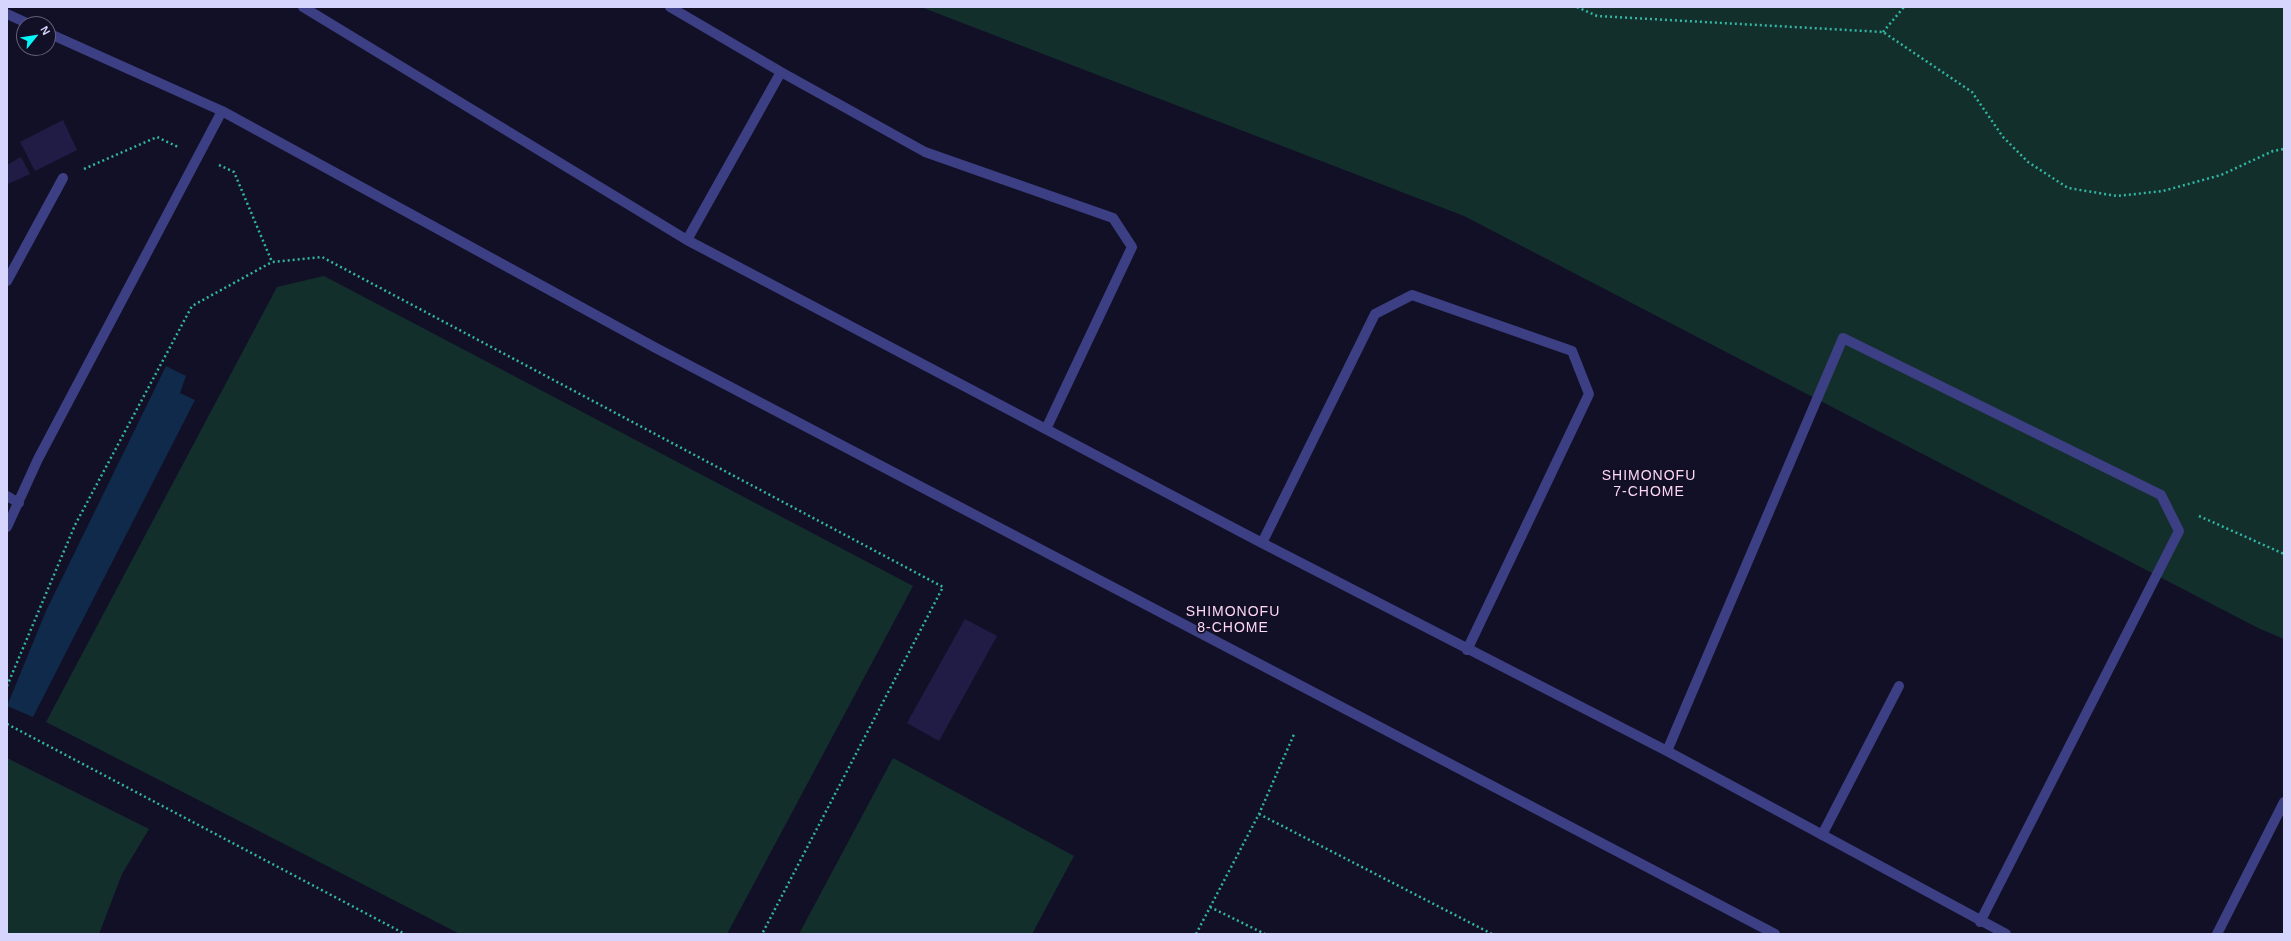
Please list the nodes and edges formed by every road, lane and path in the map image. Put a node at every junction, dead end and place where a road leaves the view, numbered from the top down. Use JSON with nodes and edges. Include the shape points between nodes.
{"nodes":[{"id":1,"x":302,"y":7,"type":"edge"},
{"id":2,"x":670,"y":7,"type":"edge"},
{"id":3,"x":1577,"y":7,"type":"edge"},
{"id":4,"x":1904,"y":7,"type":"edge"},
{"id":5,"x":1884,"y":32,"type":"junction"},
{"id":6,"x":56,"y":37,"type":"edge"},
{"id":7,"x":781,"y":72,"type":"junction"},
{"id":8,"x":222,"y":111,"type":"junction"},
{"id":9,"x":2284,"y":149,"type":"edge"},
{"id":10,"x":198,"y":157,"type":"junction"},
{"id":11,"x":63,"y":178,"type":"joint"},
{"id":12,"x":687,"y":240,"type":"junction"},
{"id":13,"x":272,"y":262,"type":"junction"},
{"id":14,"x":7,"y":280,"type":"edge"},
{"id":15,"x":1046,"y":429,"type":"junction"},
{"id":16,"x":7,"y":496,"type":"edge"},
{"id":17,"x":19,"y":503,"type":"junction"},
{"id":18,"x":2172,"y":516,"type":"junction"},
{"id":19,"x":7,"y":527,"type":"edge"},
{"id":20,"x":1262,"y":543,"type":"junction"},
{"id":21,"x":2284,"y":554,"type":"edge"},
{"id":22,"x":1467,"y":650,"type":"junction"},
{"id":23,"x":7,"y":686,"type":"edge"},
{"id":24,"x":1899,"y":686,"type":"dead end"},
{"id":25,"x":7,"y":724,"type":"edge"},
{"id":26,"x":1295,"y":732,"type":"dead end"},
{"id":27,"x":1667,"y":751,"type":"junction"},
{"id":28,"x":2284,"y":802,"type":"edge"},
{"id":29,"x":1258,"y":814,"type":"junction"},
{"id":30,"x":1822,"y":834,"type":"junction"},
{"id":31,"x":1210,"y":907,"type":"junction"},
{"id":32,"x":1980,"y":922,"type":"junction"},
{"id":33,"x":405,"y":934,"type":"edge"},
{"id":34,"x":762,"y":934,"type":"edge"},
{"id":35,"x":1196,"y":934,"type":"edge"},
{"id":36,"x":1265,"y":934,"type":"edge"},
{"id":37,"x":1492,"y":934,"type":"edge"},
{"id":38,"x":1775,"y":934,"type":"edge"},
{"id":39,"x":2006,"y":934,"type":"edge"},
{"id":40,"x":2217,"y":934,"type":"edge"}],
"edges":[{"from":1,"to":12,"type":"street"},
{"from":2,"to":7,"type":"street"},
{"from":3,"to":5,"type":"path","via":[[1597,16]]},
{"from":4,"to":5,"type":"path"},
{"from":5,"to":9,"type":"path","via":[[1972,92],[2003,137],[2028,162],[2068,188],[2117,196],[2163,191],[2221,175],[2273,151]]},
{"from":6,"to":8,"type":"street"},
{"from":7,"to":12,"type":"street"},
{"from":7,"to":15,"type":"street","via":[[925,152],[1113,218],[1132,247]]},
{"from":8,"to":10,"type":"street"},
{"from":8,"to":38,"type":"street","via":[[654,347]]},
{"from":10,"to":11,"type":"path","via":[[157,137]]},
{"from":10,"to":13,"type":"path","via":[[234,172]]},
{"from":10,"to":17,"type":"street","via":[[38,460]]},
{"from":11,"to":14,"type":"street"},
{"from":12,"to":15,"type":"street"},
{"from":13,"to":23,"type":"path","via":[[192,306],[75,525]]},
{"from":13,"to":34,"type":"path","via":[[322,257],[943,587]]},
{"from":15,"to":20,"type":"street"},
{"from":16,"to":17,"type":"street"},
{"from":17,"to":19,"type":"street"},
{"from":18,"to":21,"type":"path","via":[[2190,512]]},
{"from":18,"to":27,"type":"street","via":[[2161,495],[1843,338]]},
{"from":18,"to":32,"type":"street","via":[[2179,531]]},
{"from":20,"to":22,"type":"street"},
{"from":20,"to":22,"type":"street","via":[[1375,314],[1412,295],[1572,351],[1589,394]]},
{"from":22,"to":27,"type":"street"},
{"from":24,"to":30,"type":"street"},
{"from":25,"to":33,"type":"path"},
{"from":26,"to":29,"type":"path"},
{"from":27,"to":30,"type":"street"},
{"from":28,"to":40,"type":"street"},
{"from":29,"to":31,"type":"path"},
{"from":29,"to":37,"type":"path"},
{"from":30,"to":32,"type":"street"},
{"from":31,"to":35,"type":"path"},
{"from":31,"to":36,"type":"path"},
{"from":32,"to":39,"type":"street"}]}
